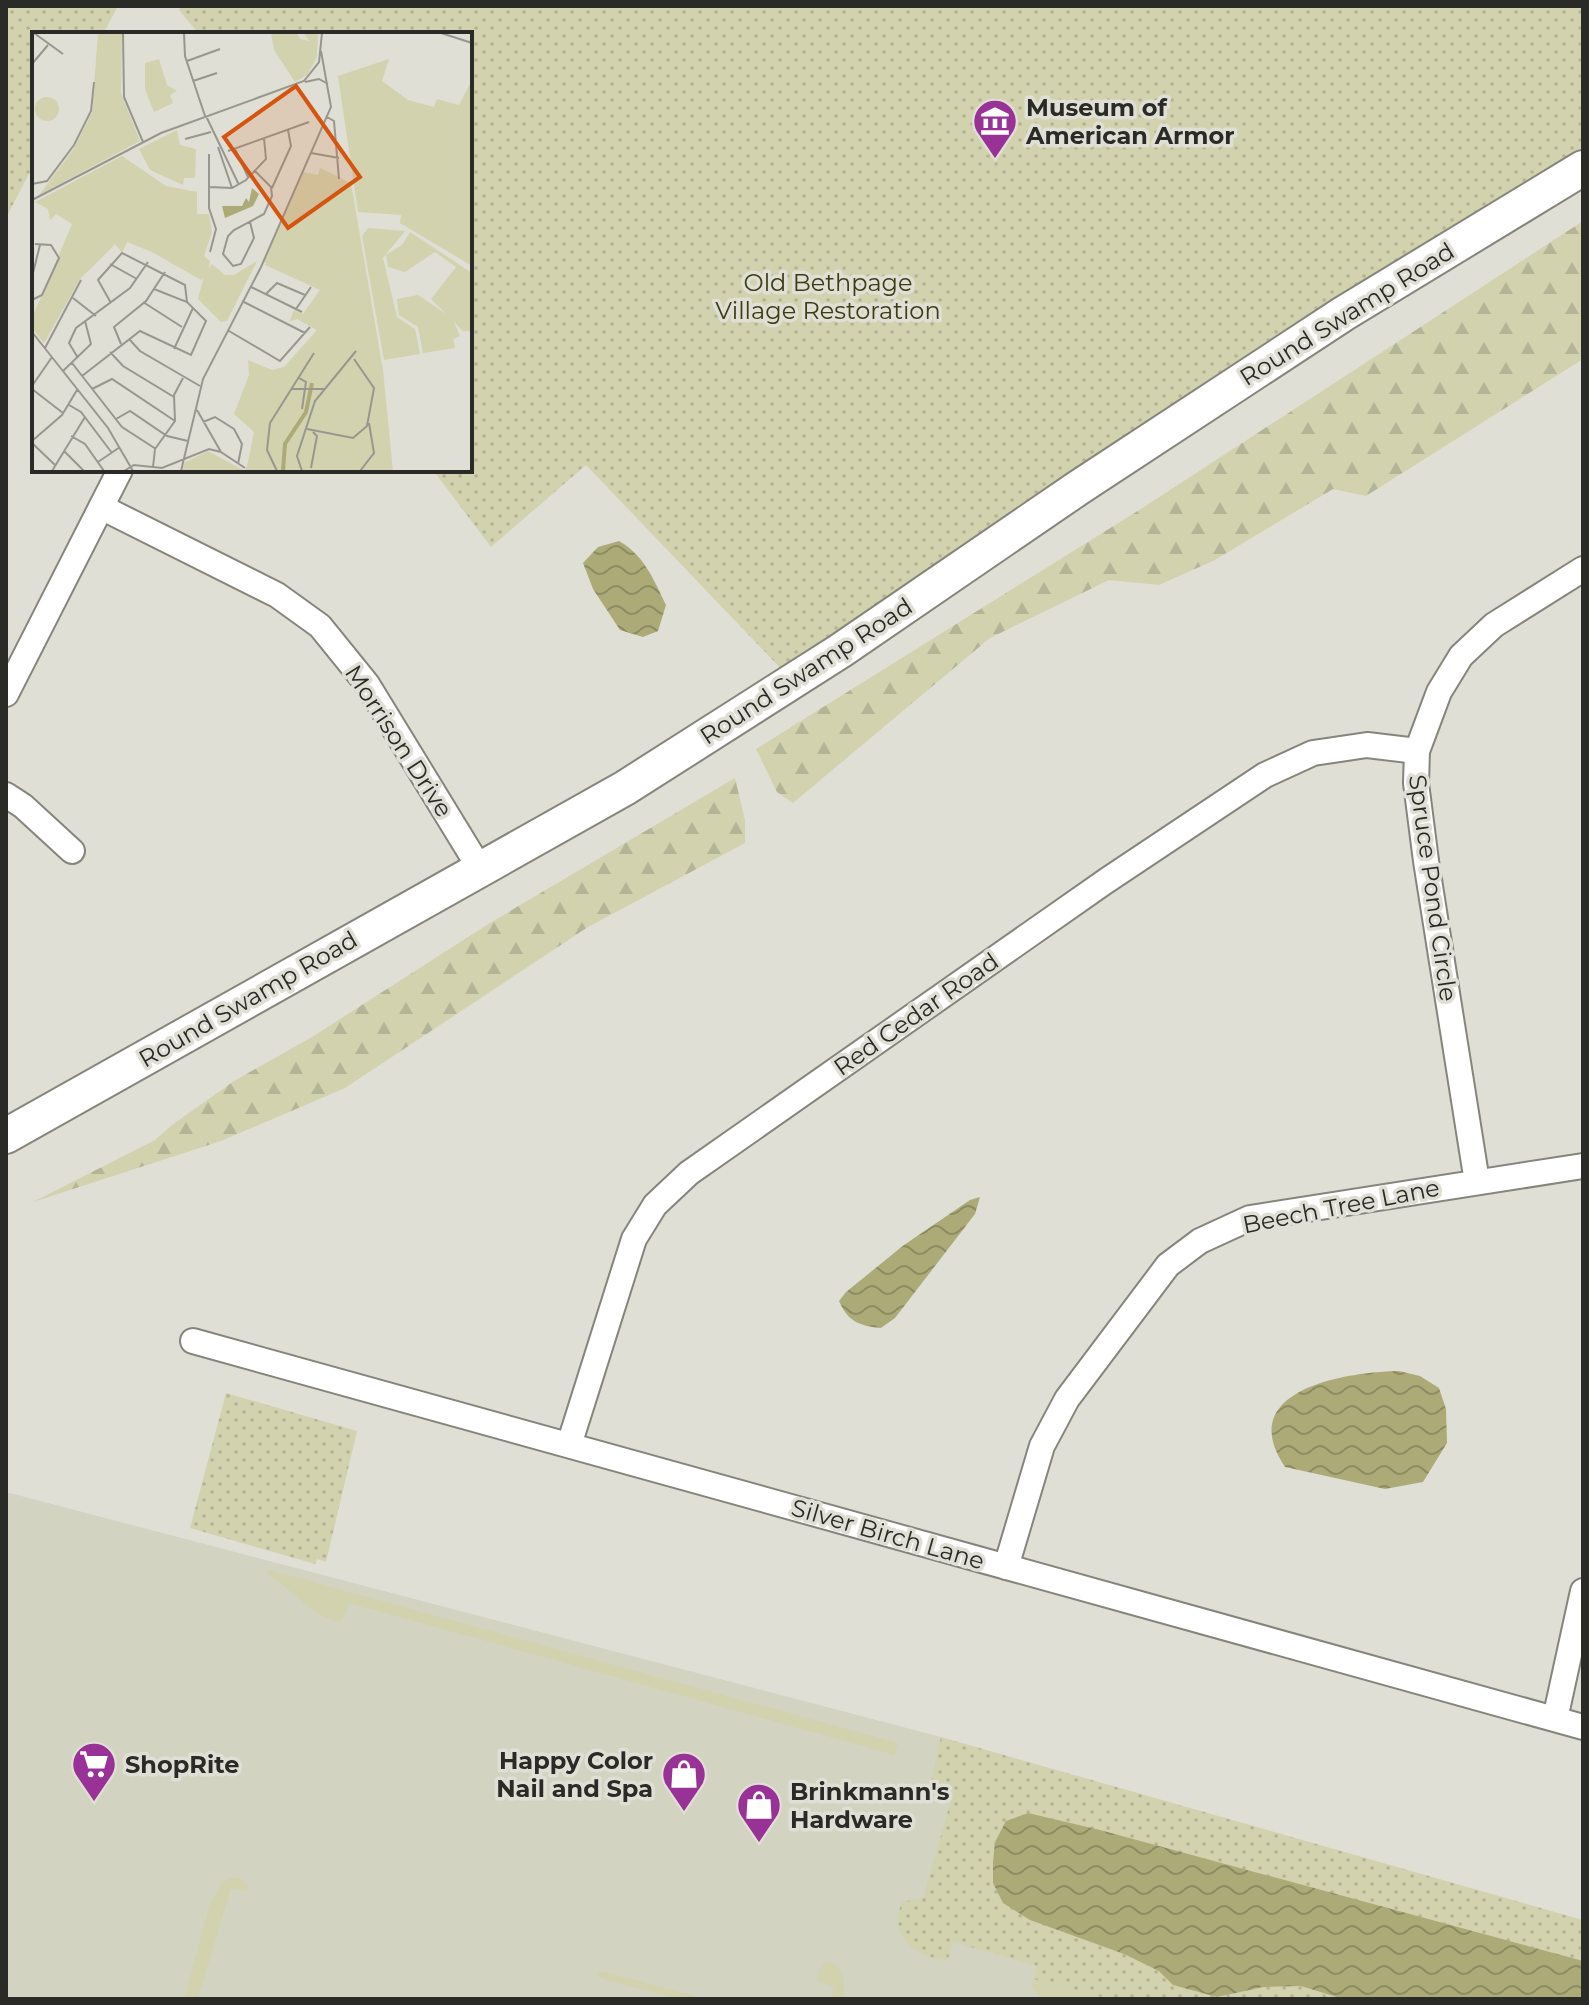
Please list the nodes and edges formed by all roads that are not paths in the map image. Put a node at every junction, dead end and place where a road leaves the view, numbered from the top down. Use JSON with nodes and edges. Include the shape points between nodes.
{"nodes":[{"id":1,"x":1583,"y":168,"type":"edge"},
{"id":2,"x":119,"y":472,"type":"edge"},
{"id":3,"x":101,"y":507,"type":"junction"},
{"id":4,"x":1583,"y":569,"type":"edge"},
{"id":5,"x":6,"y":694,"type":"edge"},
{"id":6,"x":1417,"y":751,"type":"junction"},
{"id":7,"x":6,"y":795,"type":"edge"},
{"id":8,"x":72,"y":851,"type":"dead end"},
{"id":9,"x":479,"y":867,"type":"junction"},
{"id":10,"x":6,"y":1136,"type":"edge"},
{"id":11,"x":1583,"y":1166,"type":"edge"},
{"id":12,"x":1477,"y":1182,"type":"junction"},
{"id":13,"x":193,"y":1341,"type":"dead end"},
{"id":14,"x":569,"y":1445,"type":"junction"},
{"id":15,"x":1006,"y":1567,"type":"junction"},
{"id":16,"x":1583,"y":1591,"type":"edge"},
{"id":17,"x":1555,"y":1719,"type":"junction"},
{"id":18,"x":1583,"y":1727,"type":"edge"}],
"edges":[{"from":1,"to":9,"type":"main road","name":"Round Swamp Road","via":[[1343,314],[840,651],[638,779]]},
{"from":2,"to":3,"type":"street"},
{"from":3,"to":5,"type":"street"},
{"from":3,"to":9,"type":"street","name":"Morrison Drive","via":[[277,595],[320,626],[367,684]]},
{"from":4,"to":6,"type":"street","name":"Spruce Pond Circle","via":[[1494,625],[1461,656],[1439,692]]},
{"from":6,"to":12,"type":"street","name":"Spruce Pond Circle","via":[[1426,861]]},
{"from":6,"to":14,"type":"street","name":"Red Cedar Road","via":[[1367,745],[1313,753],[1265,775],[689,1173],[655,1205],[634,1239]]},
{"from":7,"to":8,"type":"street"},
{"from":9,"to":10,"type":"main road","name":"Round Swamp Road"},
{"from":11,"to":12,"type":"street","name":"Beech Tree Lane"},
{"from":12,"to":15,"type":"street","name":"Beech Tree Lane","via":[[1250,1218],[1200,1241],[1168,1265],[1067,1399],[1042,1446]]},
{"from":13,"to":14,"type":"street","name":"Silver Birch Lane"},
{"from":14,"to":15,"type":"street","name":"Silver Birch Lane"},
{"from":15,"to":17,"type":"street","name":"Silver Birch Lane"},
{"from":16,"to":17,"type":"street"},
{"from":17,"to":18,"type":"street","name":"Silver Birch Lane"}]}
